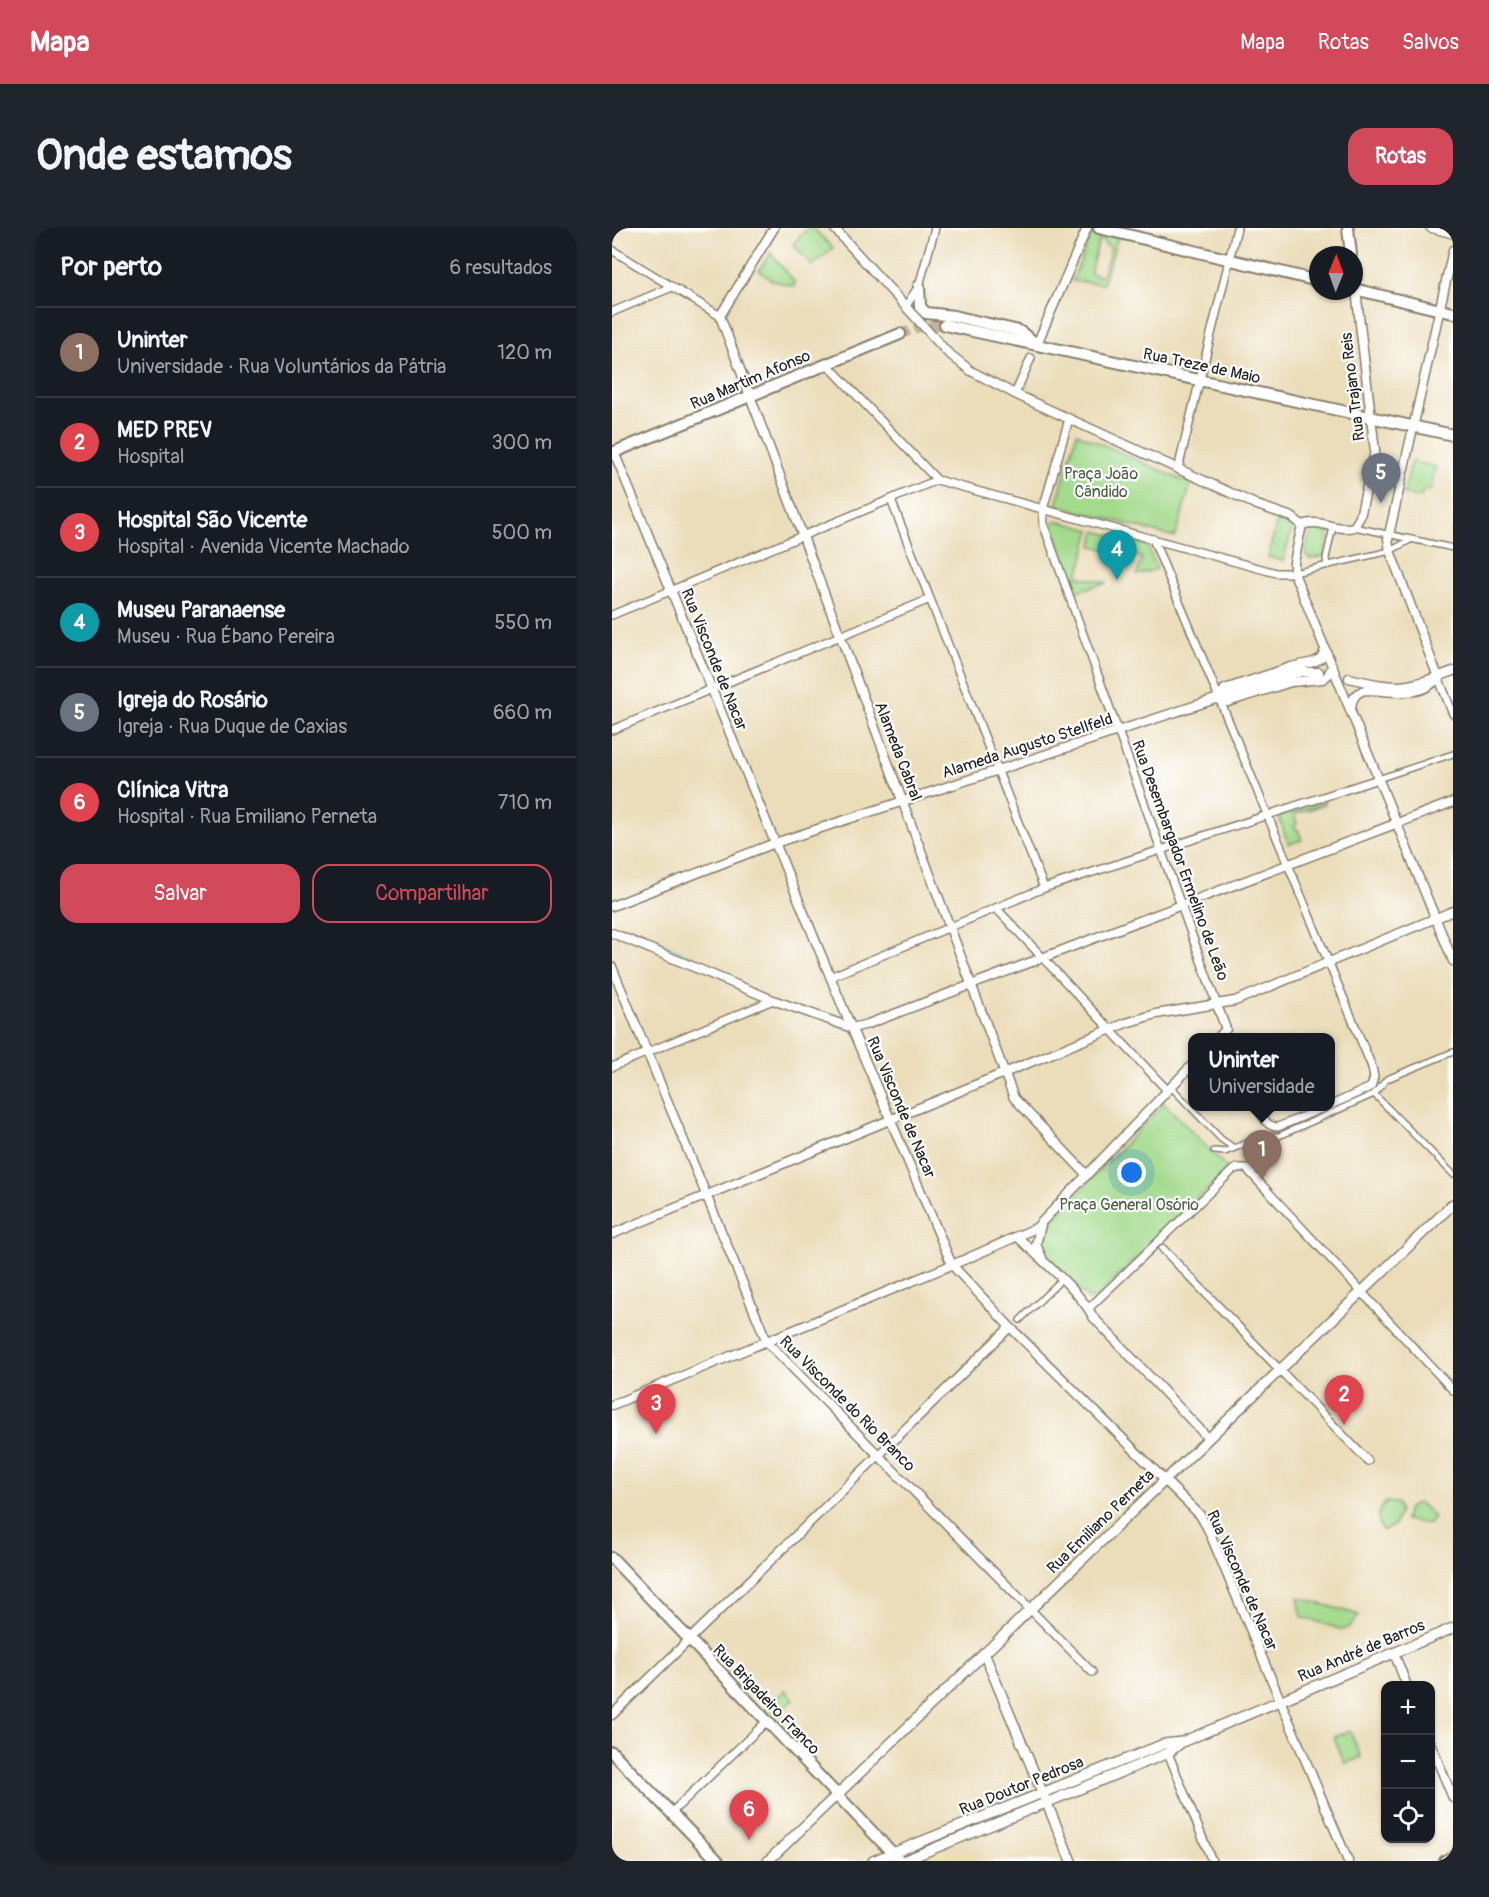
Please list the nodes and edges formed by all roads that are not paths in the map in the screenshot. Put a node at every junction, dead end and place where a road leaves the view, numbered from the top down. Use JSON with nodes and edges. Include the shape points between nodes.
{"nodes":[{"id":1,"x":774,"y":228,"type":"edge"},
{"id":2,"x":834,"y":228,"type":"edge"},
{"id":3,"x":935,"y":228,"type":"edge"},
{"id":4,"x":1087,"y":228,"type":"edge"},
{"id":5,"x":1099,"y":228,"type":"edge"},
{"id":6,"x":1238,"y":228,"type":"edge"},
{"id":7,"x":1348,"y":228,"type":"edge"},
{"id":8,"x":1430,"y":228,"type":"edge"},
{"id":9,"x":1453,"y":234,"type":"edge"},
{"id":10,"x":1350,"y":246,"type":"edge"},
{"id":11,"x":612,"y":250,"type":"edge"},
{"id":12,"x":1453,"y":250,"type":"edge"},
{"id":13,"x":1230,"y":259,"type":"junction"},
{"id":14,"x":1309,"y":278,"type":"edge"},
{"id":15,"x":919,"y":286,"type":"junction"},
{"id":16,"x":672,"y":287,"type":"junction"},
{"id":17,"x":1363,"y":291,"type":"edge"},
{"id":18,"x":1356,"y":300,"type":"edge"},
{"id":19,"x":906,"y":306,"type":"junction"},
{"id":20,"x":1440,"y":310,"type":"junction"},
{"id":21,"x":612,"y":312,"type":"edge"},
{"id":22,"x":1453,"y":313,"type":"edge"},
{"id":23,"x":720,"y":316,"type":"junction"},
{"id":24,"x":945,"y":325,"type":"tunnel mouth"},
{"id":25,"x":900,"y":334,"type":"tunnel mouth"},
{"id":26,"x":1037,"y":344,"type":"junction"},
{"id":27,"x":1031,"y":358,"type":"joint"},
{"id":28,"x":827,"y":364,"type":"junction"},
{"id":29,"x":1200,"y":380,"type":"junction"},
{"id":30,"x":1015,"y":394,"type":"junction"},
{"id":31,"x":750,"y":396,"type":"junction"},
{"id":32,"x":1371,"y":417,"type":"junction"},
{"id":33,"x":1070,"y":419,"type":"junction"},
{"id":34,"x":1413,"y":427,"type":"junction"},
{"id":35,"x":1453,"y":435,"type":"edge"},
{"id":36,"x":613,"y":451,"type":"edge"},
{"id":37,"x":1178,"y":469,"type":"junction"},
{"id":38,"x":937,"y":480,"type":"junction"},
{"id":39,"x":891,"y":500,"type":"junction"},
{"id":40,"x":1043,"y":509,"type":"junction"},
{"id":41,"x":1302,"y":525,"type":"junction"},
{"id":42,"x":1333,"y":527,"type":"junction"},
{"id":43,"x":1354,"y":527,"type":"junction"},
{"id":44,"x":1389,"y":534,"type":"junction"},
{"id":45,"x":802,"y":536,"type":"junction"},
{"id":46,"x":1153,"y":539,"type":"junction"},
{"id":47,"x":1412,"y":539,"type":"junction"},
{"id":48,"x":1453,"y":548,"type":"edge"},
{"id":49,"x":1390,"y":551,"type":"junction"},
{"id":50,"x":1328,"y":565,"type":"junction"},
{"id":51,"x":1294,"y":573,"type":"junction"},
{"id":52,"x":671,"y":591,"type":"junction"},
{"id":53,"x":930,"y":599,"type":"junction"},
{"id":54,"x":612,"y":615,"type":"edge"},
{"id":55,"x":840,"y":636,"type":"junction"},
{"id":56,"x":1325,"y":650,"type":"junction"},
{"id":57,"x":1332,"y":667,"type":"junction"},
{"id":58,"x":1453,"y":671,"type":"edge"},
{"id":59,"x":1319,"y":672,"type":"dead end"},
{"id":60,"x":1438,"y":677,"type":"junction"},
{"id":61,"x":1349,"y":678,"type":"dead end"},
{"id":62,"x":711,"y":690,"type":"junction"},
{"id":63,"x":1219,"y":698,"type":"junction"},
{"id":64,"x":1453,"y":714,"type":"edge"},
{"id":65,"x":1352,"y":716,"type":"junction"},
{"id":66,"x":612,"y":730,"type":"edge"},
{"id":67,"x":1118,"y":731,"type":"junction"},
{"id":68,"x":1453,"y":754,"type":"edge"},
{"id":69,"x":997,"y":770,"type":"junction"},
{"id":70,"x":1378,"y":779,"type":"junction"},
{"id":71,"x":902,"y":801,"type":"junction"},
{"id":72,"x":1453,"y":802,"type":"edge"},
{"id":73,"x":1267,"y":815,"type":"junction"},
{"id":74,"x":1396,"y":824,"type":"junction"},
{"id":75,"x":775,"y":843,"type":"junction"},
{"id":76,"x":1161,"y":850,"type":"junction"},
{"id":77,"x":1288,"y":865,"type":"junction"},
{"id":78,"x":1044,"y":888,"type":"junction"},
{"id":79,"x":1181,"y":905,"type":"junction"},
{"id":80,"x":612,"y":906,"type":"edge"},
{"id":81,"x":996,"y":908,"type":"junction"},
{"id":82,"x":1453,"y":911,"type":"edge"},
{"id":83,"x":1436,"y":918,"type":"junction"},
{"id":84,"x":950,"y":927,"type":"junction"},
{"id":85,"x":612,"y":933,"type":"edge"},
{"id":86,"x":1043,"y":958,"type":"junction"},
{"id":87,"x":1453,"y":961,"type":"edge"},
{"id":88,"x":1329,"y":963,"type":"junction"},
{"id":89,"x":612,"y":967,"type":"edge"},
{"id":90,"x":830,"y":977,"type":"junction"},
{"id":91,"x":971,"y":985,"type":"junction"},
{"id":92,"x":773,"y":1000,"type":"junction"},
{"id":93,"x":1217,"y":1005,"type":"junction"},
{"id":94,"x":852,"y":1028,"type":"junction"},
{"id":95,"x":1110,"y":1029,"type":"junction"},
{"id":96,"x":1227,"y":1033,"type":"edge"},
{"id":97,"x":648,"y":1052,"type":"junction"},
{"id":98,"x":1453,"y":1052,"type":"edge"},
{"id":99,"x":612,"y":1067,"type":"edge"},
{"id":100,"x":1188,"y":1070,"type":"edge"},
{"id":101,"x":1004,"y":1072,"type":"junction"},
{"id":102,"x":1170,"y":1090,"type":"junction"},
{"id":103,"x":1374,"y":1094,"type":"junction"},
{"id":104,"x":1335,"y":1104,"type":"edge"},
{"id":105,"x":1188,"y":1107,"type":"edge"},
{"id":106,"x":1192,"y":1111,"type":"edge"},
{"id":107,"x":1260,"y":1111,"type":"edge"},
{"id":108,"x":1318,"y":1111,"type":"edge"},
{"id":109,"x":891,"y":1119,"type":"junction"},
{"id":110,"x":1234,"y":1148,"type":"junction"},
{"id":111,"x":1214,"y":1151,"type":"dead end"},
{"id":112,"x":1453,"y":1174,"type":"edge"},
{"id":113,"x":1087,"y":1175,"type":"junction"},
{"id":114,"x":706,"y":1195,"type":"junction"},
{"id":115,"x":1453,"y":1204,"type":"edge"},
{"id":116,"x":1041,"y":1224,"type":"junction"},
{"id":117,"x":612,"y":1234,"type":"edge"},
{"id":118,"x":1017,"y":1236,"type":"junction"},
{"id":119,"x":1162,"y":1249,"type":"dead end"},
{"id":120,"x":1043,"y":1261,"type":"junction"},
{"id":121,"x":952,"y":1265,"type":"junction"},
{"id":122,"x":1058,"y":1283,"type":"dead end"},
{"id":123,"x":1361,"y":1292,"type":"junction"},
{"id":124,"x":1089,"y":1308,"type":"junction"},
{"id":125,"x":1020,"y":1320,"type":"dead end"},
{"id":126,"x":1010,"y":1328,"type":"junction"},
{"id":127,"x":767,"y":1341,"type":"junction"},
{"id":128,"x":1280,"y":1369,"type":"junction"},
{"id":129,"x":1453,"y":1390,"type":"edge"},
{"id":130,"x":612,"y":1405,"type":"edge"},
{"id":131,"x":1209,"y":1438,"type":"junction"},
{"id":132,"x":879,"y":1456,"type":"junction"},
{"id":133,"x":1368,"y":1461,"type":"dead end"},
{"id":134,"x":1164,"y":1481,"type":"junction"},
{"id":135,"x":612,"y":1558,"type":"edge"},
{"id":136,"x":1030,"y":1609,"type":"junction"},
{"id":137,"x":1453,"y":1628,"type":"edge"},
{"id":138,"x":690,"y":1640,"type":"junction"},
{"id":139,"x":984,"y":1653,"type":"junction"},
{"id":140,"x":1394,"y":1653,"type":"junction"},
{"id":141,"x":1092,"y":1671,"type":"dead end"},
{"id":142,"x":1405,"y":1681,"type":"edge"},
{"id":143,"x":1280,"y":1701,"type":"junction"},
{"id":144,"x":612,"y":1715,"type":"edge"},
{"id":145,"x":767,"y":1721,"type":"junction"},
{"id":146,"x":1182,"y":1742,"type":"junction"},
{"id":147,"x":612,"y":1752,"type":"edge"},
{"id":148,"x":1435,"y":1753,"type":"edge"},
{"id":149,"x":1167,"y":1754,"type":"junction"},
{"id":150,"x":1117,"y":1763,"type":"junction"},
{"id":151,"x":1122,"y":1772,"type":"junction"},
{"id":152,"x":1042,"y":1793,"type":"junction"},
{"id":153,"x":837,"y":1795,"type":"junction"},
{"id":154,"x":1453,"y":1798,"type":"edge"},
{"id":155,"x":1046,"y":1803,"type":"junction"},
{"id":156,"x":1013,"y":1804,"type":"junction"},
{"id":157,"x":1036,"y":1807,"type":"junction"},
{"id":158,"x":671,"y":1813,"type":"junction"},
{"id":159,"x":962,"y":1825,"type":"junction"},
{"id":160,"x":966,"y":1835,"type":"junction"},
{"id":161,"x":1453,"y":1857,"type":"edge"},
{"id":162,"x":899,"y":1858,"type":"edge"},
{"id":163,"x":718,"y":1861,"type":"edge"},
{"id":164,"x":768,"y":1861,"type":"edge"},
{"id":165,"x":873,"y":1861,"type":"edge"},
{"id":166,"x":1071,"y":1861,"type":"edge"},
{"id":167,"x":1212,"y":1861,"type":"edge"},
{"id":168,"x":1348,"y":1861,"type":"edge"},
{"id":169,"x":1444,"y":1861,"type":"edge"}],
"edges":[{"from":1,"to":23,"type":"street"},
{"from":2,"to":19,"type":"street"},
{"from":3,"to":15,"type":"street"},
{"from":4,"to":26,"type":"street"},
{"from":5,"to":13,"type":"main road"},
{"from":6,"to":13,"type":"street"},
{"from":7,"to":10,"type":"main road"},
{"from":8,"to":9,"type":"street"},
{"from":11,"to":16,"type":"street"},
{"from":12,"to":20,"type":"street"},
{"from":13,"to":14,"type":"main road"},
{"from":13,"to":29,"type":"street"},
{"from":15,"to":19,"type":"street"},
{"from":15,"to":26,"type":"main road","via":[[920,307],[926,313],[1019,331]]},
{"from":16,"to":21,"type":"street"},
{"from":16,"to":23,"type":"street"},
{"from":17,"to":20,"type":"main road"},
{"from":18,"to":32,"type":"street","name":"Rua Trajano Reis"},
{"from":19,"to":30,"type":"street","via":[[958,362]]},
{"from":20,"to":22,"type":"main road"},
{"from":20,"to":34,"type":"street"},
{"from":23,"to":31,"type":"street","name":"Alameda Cabral"},
{"from":24,"to":26,"type":"main road","name":"Rua Treze de Maio"},
{"from":25,"to":28,"type":"main road","name":"Rua Martim Afonso"},
{"from":26,"to":27,"type":"street"},
{"from":26,"to":29,"type":"main road","name":"Rua Treze de Maio"},
{"from":27,"to":30,"type":"street"},
{"from":28,"to":31,"type":"main road","name":"Rua Martim Afonso"},
{"from":28,"to":38,"type":"street"},
{"from":29,"to":32,"type":"main road","name":"Rua Treze de Maio"},
{"from":29,"to":37,"type":"street"},
{"from":30,"to":33,"type":"street"},
{"from":31,"to":36,"type":"main road","name":"Rua Martim Afonso"},
{"from":31,"to":45,"type":"street","name":"Alameda Cabral"},
{"from":32,"to":34,"type":"main road","name":"Rua Treze de Maio"},
{"from":32,"to":43,"type":"street","name":"Rua Trajano Reis","via":[[1374,455],[1360,517]]},
{"from":33,"to":37,"type":"street"},
{"from":33,"to":40,"type":"street","name":"Rua Desembargador Ermelino de Leão"},
{"from":34,"to":35,"type":"main road","name":"Rua Treze de Maio"},
{"from":34,"to":44,"type":"street"},
{"from":36,"to":52,"type":"street","name":"Rua Visconde de Nacar"},
{"from":37,"to":41,"type":"street","via":[[1257,506],[1292,517]]},
{"from":38,"to":39,"type":"street"},
{"from":38,"to":40,"type":"street"},
{"from":39,"to":45,"type":"street"},
{"from":39,"to":53,"type":"street"},
{"from":40,"to":46,"type":"street"},
{"from":40,"to":67,"type":"street","name":"Rua Desembargador Ermelino de Leão","via":[[1044,526]]},
{"from":41,"to":42,"type":"street","via":[[1312,522]]},
{"from":41,"to":51,"type":"street"},
{"from":42,"to":43,"type":"street"},
{"from":42,"to":50,"type":"street"},
{"from":43,"to":44,"type":"street"},
{"from":44,"to":47,"type":"street"},
{"from":44,"to":49,"type":"street"},
{"from":45,"to":52,"type":"street"},
{"from":45,"to":55,"type":"street","name":"Alameda Cabral"},
{"from":46,"to":51,"type":"street","via":[[1276,573]]},
{"from":46,"to":63,"type":"street"},
{"from":47,"to":48,"type":"street"},
{"from":47,"to":49,"type":"street"},
{"from":49,"to":50,"type":"street"},
{"from":49,"to":60,"type":"street"},
{"from":50,"to":51,"type":"street"},
{"from":51,"to":56,"type":"street"},
{"from":52,"to":54,"type":"street"},
{"from":52,"to":62,"type":"street","name":"Rua Visconde de Nacar"},
{"from":53,"to":55,"type":"street"},
{"from":53,"to":69,"type":"street"},
{"from":55,"to":62,"type":"street"},
{"from":55,"to":71,"type":"street","name":"Alameda Cabral"},
{"from":56,"to":57,"type":"street"},
{"from":56,"to":63,"type":"street","via":[[1314,662],[1225,689]]},
{"from":57,"to":63,"type":"street","via":[[1323,680],[1292,682],[1228,702]]},
{"from":57,"to":65,"type":"street"},
{"from":58,"to":60,"type":"street"},
{"from":59,"to":63,"type":"street","name":"Alameda Augusto Stellfeld","via":[[1293,674]]},
{"from":60,"to":61,"type":"street","via":[[1399,687]]},
{"from":60,"to":64,"type":"street"},
{"from":60,"to":65,"type":"street","via":[[1433,684],[1410,692],[1360,691],[1352,700]]},
{"from":62,"to":66,"type":"street"},
{"from":62,"to":75,"type":"street","name":"Rua Visconde de Nacar"},
{"from":63,"to":67,"type":"street","name":"Alameda Augusto Stellfeld"},
{"from":63,"to":73,"type":"street"},
{"from":65,"to":70,"type":"street"},
{"from":67,"to":69,"type":"street","name":"Alameda Augusto Stellfeld"},
{"from":67,"to":76,"type":"street","name":"Rua Desembargador Ermelino de Leão"},
{"from":68,"to":70,"type":"street"},
{"from":69,"to":71,"type":"street","name":"Alameda Augusto Stellfeld"},
{"from":69,"to":78,"type":"street"},
{"from":70,"to":73,"type":"street"},
{"from":70,"to":74,"type":"street"},
{"from":71,"to":75,"type":"street","name":"Alameda Augusto Stellfeld"},
{"from":71,"to":84,"type":"street","name":"Alameda Cabral"},
{"from":72,"to":74,"type":"street"},
{"from":73,"to":76,"type":"street"},
{"from":73,"to":77,"type":"street"},
{"from":74,"to":77,"type":"street"},
{"from":74,"to":83,"type":"street"},
{"from":75,"to":80,"type":"street","name":"Alameda Augusto Stellfeld"},
{"from":75,"to":90,"type":"street","name":"Rua Visconde de Nacar"},
{"from":76,"to":78,"type":"street"},
{"from":76,"to":79,"type":"street","name":"Rua Desembargador Ermelino de Leão"},
{"from":77,"to":79,"type":"street"},
{"from":77,"to":88,"type":"street"},
{"from":78,"to":81,"type":"street"},
{"from":79,"to":86,"type":"street"},
{"from":79,"to":93,"type":"street","name":"Rua Desembargador Ermelino de Leão"},
{"from":81,"to":84,"type":"street"},
{"from":81,"to":86,"type":"street"},
{"from":82,"to":83,"type":"street"},
{"from":83,"to":87,"type":"street"},
{"from":83,"to":88,"type":"street"},
{"from":84,"to":90,"type":"street"},
{"from":84,"to":91,"type":"street","name":"Alameda Cabral"},
{"from":85,"to":92,"type":"street"},
{"from":86,"to":91,"type":"street"},
{"from":86,"to":95,"type":"street"},
{"from":88,"to":93,"type":"street"},
{"from":88,"to":104,"type":"street","via":[[1374,1077],[1367,1090]]},
{"from":89,"to":97,"type":"street","name":"Rua Visconde do Rio Branco"},
{"from":90,"to":94,"type":"street","name":"Rua Visconde de Nacar"},
{"from":91,"to":94,"type":"street"},
{"from":91,"to":101,"type":"street","name":"Alameda Cabral"},
{"from":92,"to":94,"type":"street"},
{"from":92,"to":97,"type":"street"},
{"from":93,"to":95,"type":"street","via":[[1156,1014]]},
{"from":93,"to":96,"type":"street","name":"Rua Desembargador Ermelino de Leão"},
{"from":94,"to":109,"type":"street","name":"Rua Visconde de Nacar"},
{"from":95,"to":101,"type":"street"},
{"from":95,"to":102,"type":"street"},
{"from":97,"to":99,"type":"street"},
{"from":97,"to":114,"type":"street","name":"Rua Visconde do Rio Branco"},
{"from":98,"to":103,"type":"street","via":[[1387,1079]]},
{"from":100,"to":102,"type":"street"},
{"from":101,"to":109,"type":"street"},
{"from":101,"to":113,"type":"street","name":"Alameda Cabral","via":[[1014,1098]]},
{"from":102,"to":105,"type":"street"},
{"from":102,"to":113,"type":"street"},
{"from":103,"to":110,"type":"street","via":[[1279,1136],[1261,1137]]},
{"from":103,"to":112,"type":"street"},
{"from":106,"to":110,"type":"street"},
{"from":107,"to":108,"type":"street","via":[[1272,1127]]},
{"from":109,"to":114,"type":"street"},
{"from":109,"to":121,"type":"street","name":"Rua Visconde de Nacar"},
{"from":110,"to":111,"type":"street","via":[[1224,1153]]},
{"from":113,"to":116,"type":"street"},
{"from":114,"to":117,"type":"street"},
{"from":114,"to":127,"type":"street","name":"Rua Visconde do Rio Branco"},
{"from":115,"to":123,"type":"main road","name":"Rua Emiliano Perneta"},
{"from":116,"to":118,"type":"street"},
{"from":116,"to":120,"type":"street","via":[[1036,1244]]},
{"from":118,"to":120,"type":"street"},
{"from":118,"to":121,"type":"street"},
{"from":119,"to":128,"type":"street"},
{"from":120,"to":124,"type":"street"},
{"from":121,"to":126,"type":"street","name":"Rua Visconde de Nacar"},
{"from":121,"to":127,"type":"street"},
{"from":122,"to":125,"type":"street"},
{"from":123,"to":124,"type":"street","via":[[1249,1170],[1242,1167],[1233,1170]]},
{"from":123,"to":128,"type":"main road","name":"Rua Emiliano Perneta"},
{"from":123,"to":129,"type":"street"},
{"from":124,"to":131,"type":"street","via":[[1093,1317]]},
{"from":126,"to":132,"type":"street"},
{"from":126,"to":134,"type":"street","name":"Rua Visconde de Nacar"},
{"from":127,"to":130,"type":"street"},
{"from":127,"to":132,"type":"street","name":"Rua Visconde do Rio Branco"},
{"from":128,"to":131,"type":"main road","name":"Rua Emiliano Perneta"},
{"from":128,"to":133,"type":"street"},
{"from":131,"to":134,"type":"main road","name":"Rua Emiliano Perneta"},
{"from":132,"to":136,"type":"street","name":"Rua Visconde do Rio Branco"},
{"from":132,"to":138,"type":"street"},
{"from":134,"to":136,"type":"main road","name":"Rua Emiliano Perneta"},
{"from":134,"to":143,"type":"street","name":"Rua Visconde de Nacar","via":[[1204,1521]]},
{"from":135,"to":138,"type":"main road","name":"Rua Brigadeiro Franco"},
{"from":136,"to":139,"type":"main road","name":"Rua Emiliano Perneta"},
{"from":136,"to":141,"type":"street","name":"Rua Visconde do Rio Branco"},
{"from":137,"to":140,"type":"main road","name":"Rua André de Barros"},
{"from":138,"to":144,"type":"street"},
{"from":138,"to":145,"type":"main road","name":"Rua Brigadeiro Franco"},
{"from":139,"to":152,"type":"main road"},
{"from":139,"to":153,"type":"main road","name":"Rua Emiliano Perneta"},
{"from":140,"to":142,"type":"street"},
{"from":140,"to":143,"type":"main road","name":"Rua André de Barros"},
{"from":143,"to":146,"type":"main road","name":"Rua Doutor Pedrosa"},
{"from":143,"to":168,"type":"street","name":"Rua Visconde de Nacar"},
{"from":145,"to":153,"type":"main road","name":"Rua Brigadeiro Franco"},
{"from":145,"to":158,"type":"street"},
{"from":146,"to":149,"type":"main road","name":"Rua Doutor Pedrosa"},
{"from":146,"to":150,"type":"main road","name":"Rua Doutor Pedrosa","via":[[1164,1744]]},
{"from":147,"to":158,"type":"main road"},
{"from":148,"to":154,"type":"street"},
{"from":149,"to":151,"type":"main road","name":"Rua Doutor Pedrosa"},
{"from":149,"to":167,"type":"street"},
{"from":150,"to":151,"type":"main road"},
{"from":150,"to":152,"type":"main road","name":"Rua Doutor Pedrosa"},
{"from":151,"to":155,"type":"main road","name":"Rua Doutor Pedrosa"},
{"from":152,"to":155,"type":"main road"},
{"from":152,"to":156,"type":"main road","name":"Rua Doutor Pedrosa"},
{"from":153,"to":162,"type":"main road","name":"Rua Brigadeiro Franco"},
{"from":153,"to":164,"type":"main road","name":"Rua Emiliano Perneta"},
{"from":155,"to":157,"type":"main road","name":"Rua Doutor Pedrosa"},
{"from":155,"to":166,"type":"main road"},
{"from":156,"to":157,"type":"main road"},
{"from":156,"to":159,"type":"main road","name":"Rua Doutor Pedrosa"},
{"from":157,"to":160,"type":"main road","name":"Rua Doutor Pedrosa"},
{"from":158,"to":163,"type":"main road"},
{"from":159,"to":160,"type":"main road"},
{"from":159,"to":162,"type":"main road","name":"Rua Doutor Pedrosa"},
{"from":160,"to":162,"type":"main road","name":"Rua Doutor Pedrosa"},
{"from":161,"to":169,"type":"main road"},
{"from":162,"to":165,"type":"main road","name":"Rua Doutor Pedrosa"}]}
